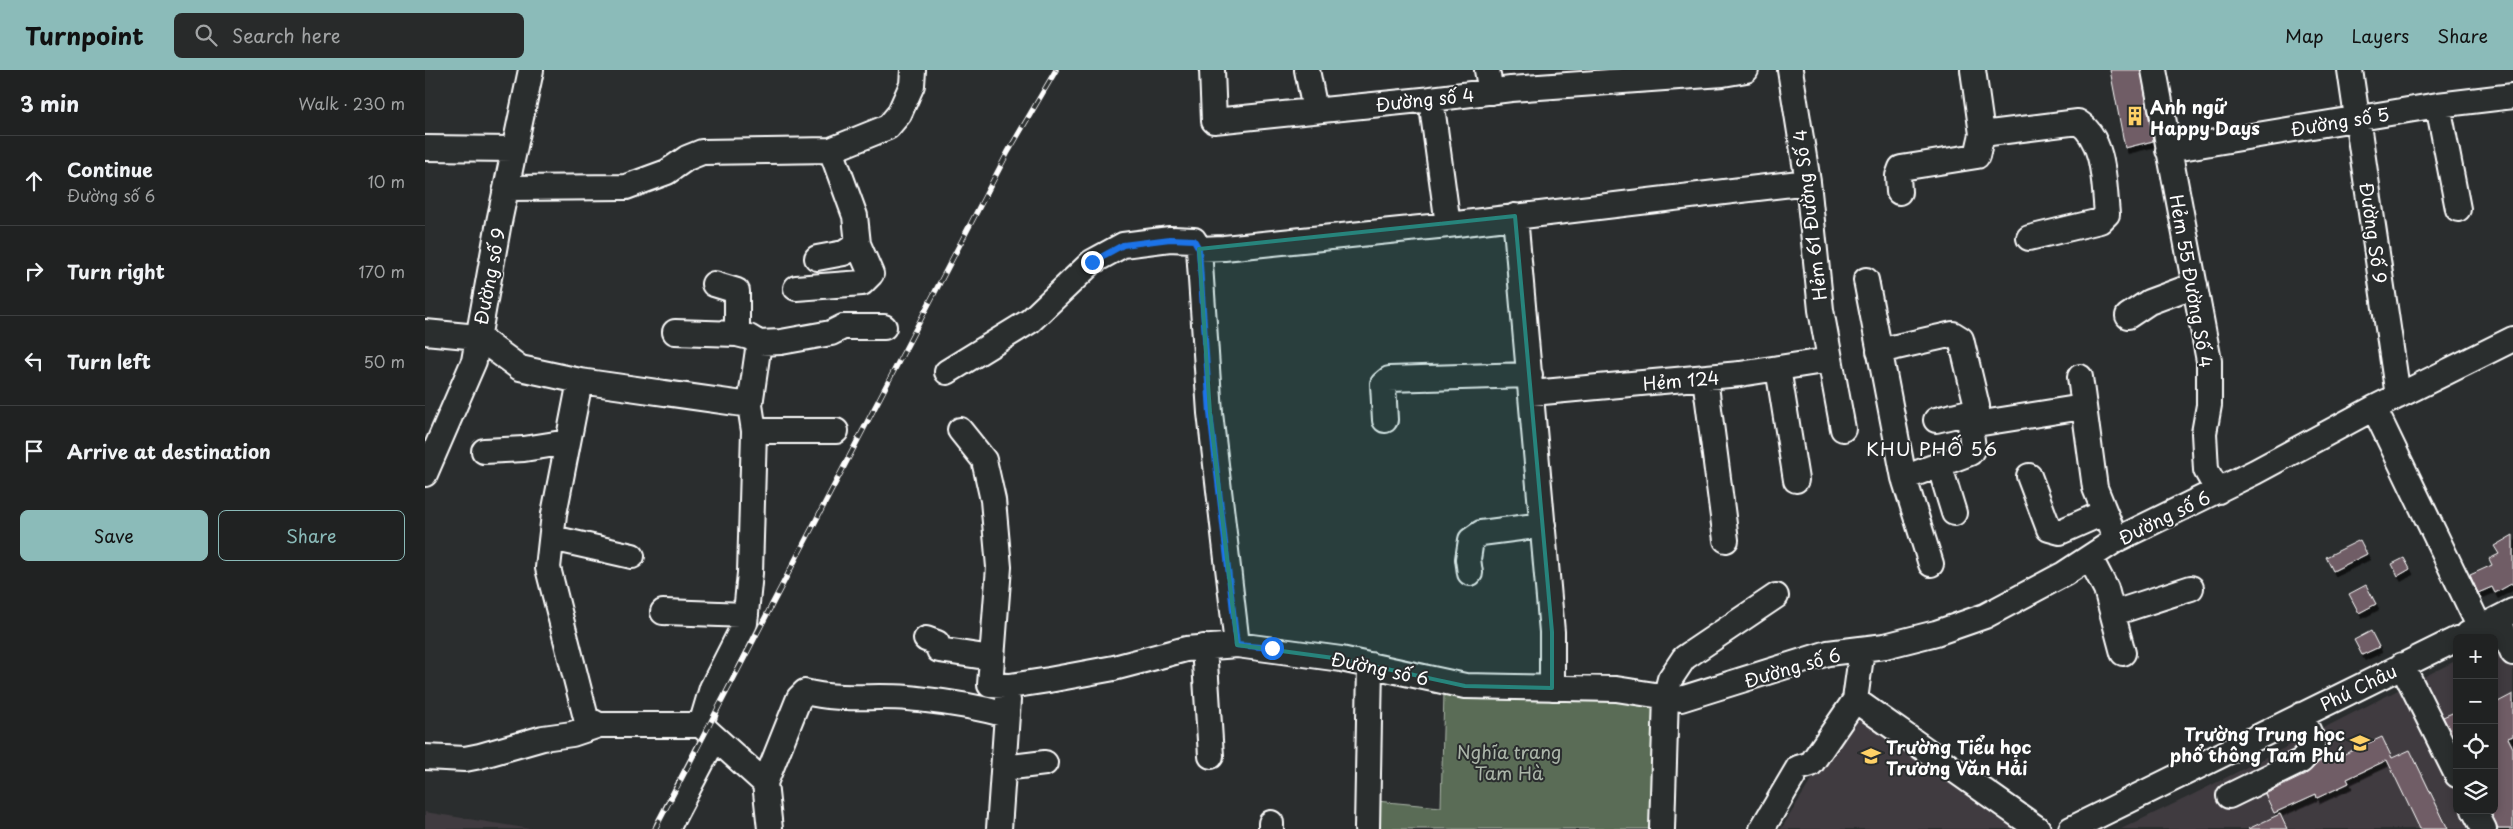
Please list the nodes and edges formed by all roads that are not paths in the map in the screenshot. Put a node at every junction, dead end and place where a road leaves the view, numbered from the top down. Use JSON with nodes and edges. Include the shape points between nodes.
{"nodes":[{"id":1,"x":531,"y":70,"type":"edge"},
{"id":2,"x":913,"y":70,"type":"edge"},
{"id":3,"x":1212,"y":70,"type":"edge"},
{"id":4,"x":1307,"y":70,"type":"edge"},
{"id":5,"x":1746,"y":70,"type":"edge"},
{"id":6,"x":1790,"y":70,"type":"edge"},
{"id":7,"x":1973,"y":70,"type":"edge"},
{"id":8,"x":2154,"y":70,"type":"edge"},
{"id":9,"x":2350,"y":70,"type":"edge"},
{"id":10,"x":1722,"y":72,"type":"edge"},
{"id":11,"x":1581,"y":77,"type":"edge"},
{"id":12,"x":1489,"y":81,"type":"edge"},
{"id":13,"x":2513,"y":96,"type":"edge"},
{"id":14,"x":1431,"y":100,"type":"junction"},
{"id":15,"x":2438,"y":105,"type":"junction"},
{"id":16,"x":1315,"y":110,"type":"junction"},
{"id":17,"x":2357,"y":118,"type":"junction"},
{"id":18,"x":1982,"y":134,"type":"junction"},
{"id":19,"x":425,"y":148,"type":"edge"},
{"id":20,"x":513,"y":149,"type":"junction"},
{"id":21,"x":831,"y":150,"type":"junction"},
{"id":22,"x":2168,"y":150,"type":"junction"},
{"id":23,"x":1808,"y":182,"type":"junction"},
{"id":24,"x":507,"y":188,"type":"junction"},
{"id":25,"x":1899,"y":192,"type":"dead end"},
{"id":26,"x":2458,"y":209,"type":"dead end"},
{"id":27,"x":1515,"y":216,"type":"junction"},
{"id":28,"x":1448,"y":225,"type":"junction"},
{"id":29,"x":2029,"y":238,"type":"dead end"},
{"id":30,"x":858,"y":244,"type":"junction"},
{"id":31,"x":1199,"y":249,"type":"junction"},
{"id":32,"x":817,"y":258,"type":"dead end"},
{"id":33,"x":1866,"y":280,"type":"dead end"},
{"id":34,"x":714,"y":284,"type":"dead end"},
{"id":35,"x":2195,"y":286,"type":"junction"},
{"id":36,"x":796,"y":288,"type":"dead end"},
{"id":37,"x":2128,"y":316,"type":"dead end"},
{"id":38,"x":884,"y":327,"type":"dead end"},
{"id":39,"x":425,"y":332,"type":"edge"},
{"id":40,"x":675,"y":332,"type":"dead end"},
{"id":41,"x":737,"y":334,"type":"junction"},
{"id":42,"x":478,"y":337,"type":"junction"},
{"id":43,"x":2513,"y":339,"type":"edge"},
{"id":44,"x":759,"y":343,"type":"junction"},
{"id":45,"x":1879,"y":351,"type":"junction"},
{"id":46,"x":1830,"y":360,"type":"junction"},
{"id":47,"x":1778,"y":368,"type":"junction"},
{"id":48,"x":947,"y":372,"type":"dead end"},
{"id":49,"x":2080,"y":377,"type":"dead end"},
{"id":50,"x":1705,"y":378,"type":"junction"},
{"id":51,"x":579,"y":381,"type":"junction"},
{"id":52,"x":1531,"y":384,"type":"junction"},
{"id":53,"x":2398,"y":396,"type":"junction"},
{"id":54,"x":750,"y":405,"type":"junction"},
{"id":55,"x":2083,"y":407,"type":"junction"},
{"id":56,"x":2374,"y":408,"type":"junction"},
{"id":57,"x":1385,"y":420,"type":"dead end"},
{"id":58,"x":1935,"y":420,"type":"dead end"},
{"id":59,"x":1843,"y":429,"type":"dead end"},
{"id":60,"x":960,"y":430,"type":"dead end"},
{"id":61,"x":754,"y":431,"type":"junction"},
{"id":62,"x":836,"y":431,"type":"dead end"},
{"id":63,"x":568,"y":442,"type":"junction"},
{"id":64,"x":484,"y":451,"type":"dead end"},
{"id":65,"x":1939,"y":464,"type":"junction"},
{"id":66,"x":425,"y":474,"type":"edge"},
{"id":67,"x":2029,"y":476,"type":"dead end"},
{"id":68,"x":1904,"y":478,"type":"junction"},
{"id":69,"x":1796,"y":480,"type":"dead end"},
{"id":70,"x":2218,"y":491,"type":"junction"},
{"id":71,"x":1954,"y":513,"type":"dead end"},
{"id":72,"x":2103,"y":513,"type":"junction"},
{"id":73,"x":1543,"y":525,"type":"junction"},
{"id":74,"x":552,"y":538,"type":"junction"},
{"id":75,"x":1726,"y":540,"type":"dead end"},
{"id":76,"x":2116,"y":540,"type":"junction"},
{"id":77,"x":632,"y":556,"type":"dead end"},
{"id":78,"x":2090,"y":558,"type":"junction"},
{"id":79,"x":1931,"y":564,"type":"dead end"},
{"id":80,"x":1470,"y":573,"type":"dead end"},
{"id":81,"x":2191,"y":588,"type":"dead end"},
{"id":82,"x":1776,"y":596,"type":"dead end"},
{"id":83,"x":663,"y":612,"type":"dead end"},
{"id":84,"x":2114,"y":613,"type":"junction"},
{"id":85,"x":746,"y":615,"type":"junction"},
{"id":86,"x":2497,"y":619,"type":"edge"},
{"id":87,"x":2466,"y":634,"type":"edge"},
{"id":88,"x":926,"y":640,"type":"dead end"},
{"id":89,"x":2453,"y":640,"type":"edge"},
{"id":90,"x":1237,"y":645,"type":"junction"},
{"id":91,"x":1204,"y":647,"type":"junction"},
{"id":92,"x":1862,"y":649,"type":"junction"},
{"id":93,"x":2123,"y":653,"type":"dead end"},
{"id":94,"x":2513,"y":653,"type":"edge"},
{"id":95,"x":992,"y":658,"type":"junction"},
{"id":96,"x":1370,"y":664,"type":"junction"},
{"id":97,"x":2403,"y":665,"type":"junction"},
{"id":98,"x":1010,"y":686,"type":"junction"},
{"id":99,"x":1552,"y":688,"type":"junction"},
{"id":100,"x":1666,"y":695,"type":"junction"},
{"id":101,"x":1855,"y":700,"type":"junction"},
{"id":102,"x":1007,"y":715,"type":"junction"},
{"id":103,"x":2301,"y":715,"type":"junction"},
{"id":104,"x":599,"y":725,"type":"junction"},
{"id":105,"x":711,"y":735,"type":"junction"},
{"id":106,"x":1211,"y":756,"type":"dead end"},
{"id":107,"x":425,"y":757,"type":"edge"},
{"id":108,"x":1045,"y":763,"type":"dead end"},
{"id":109,"x":1005,"y":768,"type":"junction"},
{"id":110,"x":2454,"y":769,"type":"edge"},
{"id":111,"x":762,"y":780,"type":"junction"},
{"id":112,"x":2229,"y":796,"type":"dead end"},
{"id":113,"x":2476,"y":814,"type":"edge"},
{"id":114,"x":667,"y":829,"type":"edge"},
{"id":115,"x":770,"y":829,"type":"edge"},
{"id":116,"x":999,"y":829,"type":"edge"},
{"id":117,"x":1367,"y":829,"type":"edge"},
{"id":118,"x":1663,"y":829,"type":"edge"},
{"id":119,"x":1762,"y":829,"type":"edge"},
{"id":120,"x":2038,"y":829,"type":"edge"},
{"id":121,"x":2071,"y":829,"type":"edge"},
{"id":122,"x":2484,"y":829,"type":"edge"}],
"edges":[{"from":1,"to":20,"type":"street","name":"Đường số 9"},
{"from":2,"to":21,"type":"street","via":[[912,85],[899,114],[888,127]]},
{"from":3,"to":16,"type":"street","name":"Đường số 4","via":[[1214,121]]},
{"from":4,"to":16,"type":"street"},
{"from":5,"to":10,"type":"street","name":"Đường số 4"},
{"from":6,"to":23,"type":"street","name":"Hẻm 61 Đường Số 4"},
{"from":7,"to":18,"type":"street"},
{"from":8,"to":22,"type":"street","name":"Hẻm 55 Đường Số 4"},
{"from":9,"to":17,"type":"street","name":"Đường Số 9"},
{"from":10,"to":11,"type":"street","name":"Đường số 4"},
{"from":11,"to":12,"type":"street","name":"Đường số 4"},
{"from":12,"to":14,"type":"street","name":"Đường số 4"},
{"from":13,"to":15,"type":"street","name":"Đường số 5"},
{"from":14,"to":16,"type":"street","name":"Đường số 4"},
{"from":14,"to":28,"type":"street"},
{"from":15,"to":17,"type":"street","name":"Đường số 5"},
{"from":15,"to":26,"type":"street"},
{"from":17,"to":22,"type":"street","name":"Đường số 5"},
{"from":17,"to":53,"type":"street","name":"Đường Số 9"},
{"from":18,"to":25,"type":"street","via":[[1977,156],[1901,168]]},
{"from":18,"to":29,"type":"street","via":[[2078,122],[2085,126],[2102,161],[2107,214],[2099,221]]},
{"from":19,"to":20,"type":"street"},
{"from":20,"to":24,"type":"street","name":"Đường số 9"},
{"from":21,"to":24,"type":"street","via":[[702,152],[667,172],[626,187]]},
{"from":21,"to":30,"type":"street","via":[[855,216]]},
{"from":22,"to":35,"type":"street","name":"Hẻm 55 Đường Số 4"},
{"from":23,"to":27,"type":"street"},
{"from":23,"to":46,"type":"street","name":"Hẻm 61 Đường Số 4","via":[[1821,310]]},
{"from":24,"to":42,"type":"street","name":"Đường số 9"},
{"from":27,"to":28,"type":"street"},
{"from":27,"to":52,"type":"street"},
{"from":28,"to":31,"type":"street"},
{"from":30,"to":32,"type":"street","via":[[844,253]]},
{"from":30,"to":36,"type":"street","via":[[871,274],[862,283]]},
{"from":31,"to":48,"type":"street","via":[[1194,240],[1170,239],[1123,245],[1092,262],[1030,321]]},
{"from":31,"to":90,"type":"street","via":[[1210,413]]},
{"from":33,"to":45,"type":"street"},
{"from":34,"to":41,"type":"street","via":[[737,291]]},
{"from":35,"to":37,"type":"street","via":[[2149,302]]},
{"from":35,"to":70,"type":"street","name":"Hẻm 55 Đường Số 4","via":[[2209,361],[2209,405],[2204,433],[2206,470]]},
{"from":38,"to":44,"type":"street","via":[[843,327],[831,333]]},
{"from":39,"to":42,"type":"street"},
{"from":40,"to":41,"type":"street"},
{"from":41,"to":44,"type":"street"},
{"from":42,"to":51,"type":"street","via":[[520,368]]},
{"from":42,"to":66,"type":"street","name":"Đường số 9","via":[[474,361]]},
{"from":43,"to":53,"type":"street","name":"Đường số 6"},
{"from":44,"to":54,"type":"street"},
{"from":45,"to":58,"type":"street","via":[[1953,334],[1961,339],[1977,406],[1973,411]]},
{"from":45,"to":68,"type":"street"},
{"from":46,"to":47,"type":"street","name":"Hẻm 124"},
{"from":46,"to":59,"type":"street","name":"Hẻm 61 Đường Số 4"},
{"from":47,"to":50,"type":"street","name":"Hẻm 124"},
{"from":47,"to":69,"type":"street"},
{"from":49,"to":55,"type":"street"},
{"from":50,"to":52,"type":"street","name":"Hẻm 124"},
{"from":50,"to":75,"type":"street"},
{"from":51,"to":54,"type":"street"},
{"from":51,"to":63,"type":"street"},
{"from":52,"to":57,"type":"street","name":"Hẻm 124","via":[[1389,379],[1383,384]]},
{"from":52,"to":73,"type":"street"},
{"from":53,"to":56,"type":"street","name":"Đường số 6"},
{"from":54,"to":61,"type":"street"},
{"from":55,"to":65,"type":"street","via":[[1970,426],[1972,450]]},
{"from":55,"to":72,"type":"street","via":[[2095,488]]},
{"from":56,"to":70,"type":"street","name":"Đường số 6"},
{"from":56,"to":86,"type":"street"},
{"from":60,"to":95,"type":"street","via":[[984,460],[993,500],[999,567]]},
{"from":61,"to":62,"type":"street"},
{"from":61,"to":85,"type":"street"},
{"from":63,"to":64,"type":"street"},
{"from":63,"to":74,"type":"street"},
{"from":65,"to":68,"type":"street"},
{"from":65,"to":71,"type":"street"},
{"from":67,"to":72,"type":"street","via":[[2049,529],[2060,532]]},
{"from":68,"to":79,"type":"street"},
{"from":70,"to":76,"type":"street","name":"Đường số 6"},
{"from":72,"to":76,"type":"street"},
{"from":73,"to":80,"type":"street","via":[[1481,532],[1471,540]]},
{"from":73,"to":99,"type":"street","via":[[1552,632]]},
{"from":74,"to":77,"type":"street"},
{"from":74,"to":104,"type":"street","via":[[548,568],[561,625],[586,718]]},
{"from":76,"to":78,"type":"street","name":"Đường số 6"},
{"from":78,"to":84,"type":"street"},
{"from":78,"to":92,"type":"street","name":"Đường số 6","via":[[1985,616],[1936,634]]},
{"from":81,"to":84,"type":"street"},
{"from":82,"to":100,"type":"street","via":[[1683,658]]},
{"from":83,"to":85,"type":"street"},
{"from":84,"to":93,"type":"street"},
{"from":85,"to":105,"type":"street","via":[[712,688]]},
{"from":86,"to":87,"type":"street","name":"Phú Châu"},
{"from":86,"to":94,"type":"street"},
{"from":88,"to":95,"type":"street","via":[[937,643],[939,650]]},
{"from":89,"to":97,"type":"street","name":"Phú Châu"},
{"from":90,"to":91,"type":"street","name":"Đường số 6"},
{"from":90,"to":96,"type":"street","name":"Đường số 6"},
{"from":91,"to":98,"type":"street","name":"Đường số 6","via":[[1114,668]]},
{"from":91,"to":106,"type":"street"},
{"from":92,"to":100,"type":"street","name":"Đường số 6","via":[[1828,653],[1681,699]]},
{"from":92,"to":101,"type":"street"},
{"from":95,"to":98,"type":"street","via":[[990,684]]},
{"from":96,"to":99,"type":"street","name":"Đường số 6","via":[[1465,686]]},
{"from":96,"to":117,"type":"street"},
{"from":97,"to":103,"type":"street","name":"Phú Châu"},
{"from":97,"to":110,"type":"street"},
{"from":98,"to":102,"type":"street"},
{"from":99,"to":100,"type":"street","name":"Đường số 6","via":[[1616,689]]},
{"from":100,"to":118,"type":"street"},
{"from":101,"to":119,"type":"street","via":[[1811,764],[1798,768]]},
{"from":101,"to":120,"type":"street"},
{"from":102,"to":109,"type":"street"},
{"from":102,"to":111,"type":"street","via":[[908,698],[825,697],[805,692],[799,698]]},
{"from":103,"to":112,"type":"street","via":[[2313,741],[2301,761]]},
{"from":103,"to":121,"type":"street","name":"Phú Châu"},
{"from":104,"to":105,"type":"street"},
{"from":104,"to":107,"type":"street","via":[[465,759]]},
{"from":105,"to":111,"type":"street"},
{"from":105,"to":114,"type":"street"},
{"from":108,"to":109,"type":"street"},
{"from":109,"to":116,"type":"street"},
{"from":111,"to":115,"type":"street"},
{"from":113,"to":122,"type":"street"}]}
